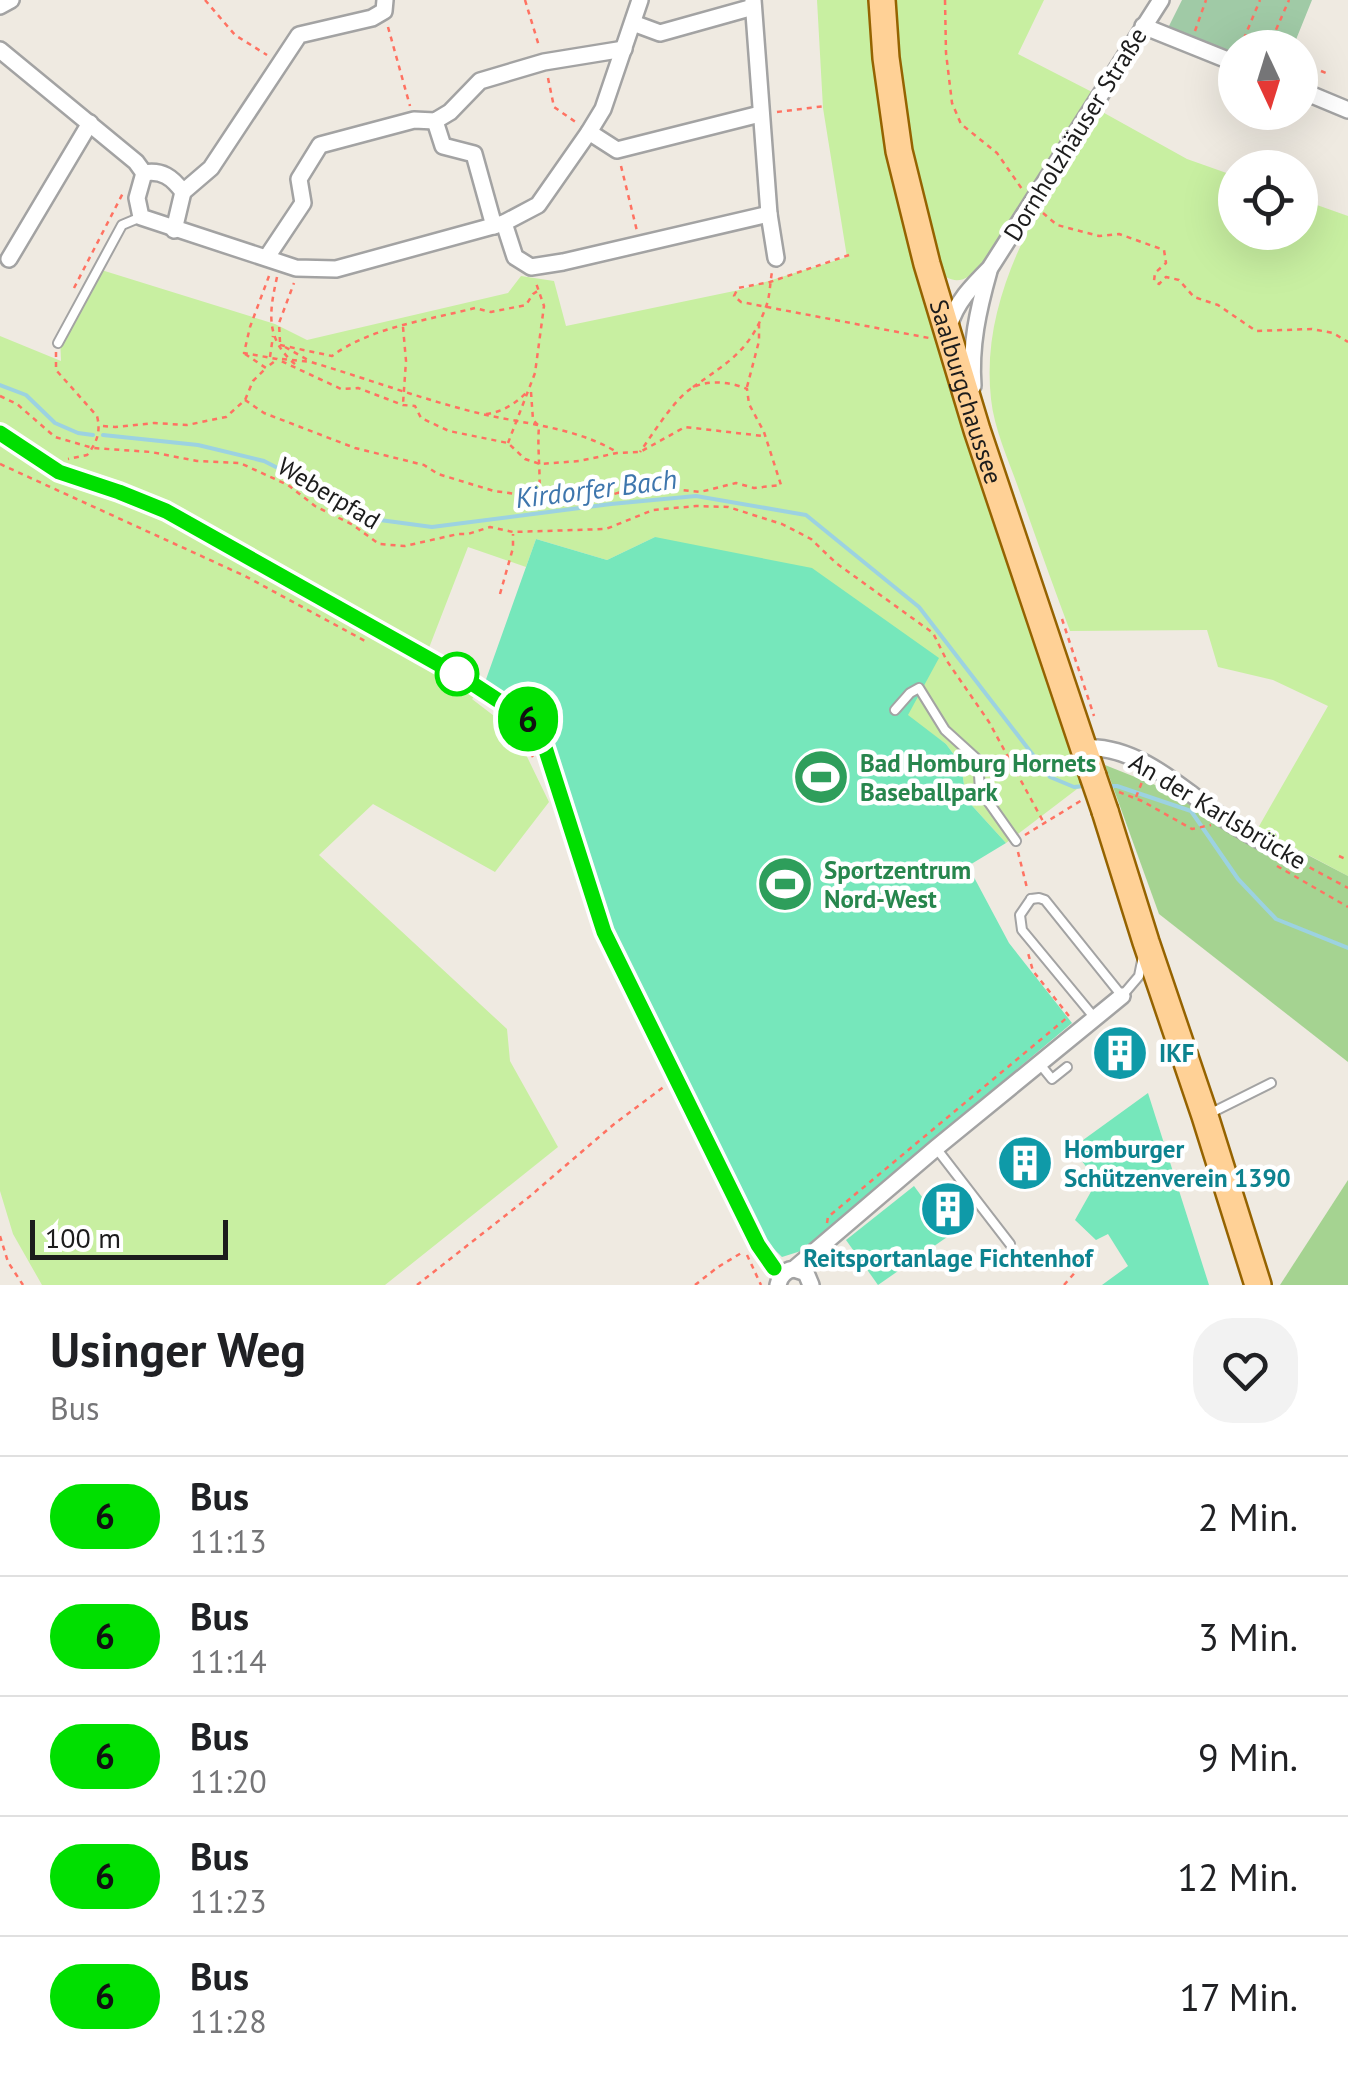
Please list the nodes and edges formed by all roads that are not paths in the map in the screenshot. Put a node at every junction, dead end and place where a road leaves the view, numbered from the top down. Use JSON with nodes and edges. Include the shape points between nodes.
{"nodes":[{"id":1,"x":11,"y":0,"type":"edge"},
{"id":2,"x":640,"y":0,"type":"edge"},
{"id":3,"x":882,"y":0,"type":"edge"},
{"id":4,"x":1161,"y":0,"type":"edge"},
{"id":5,"x":753,"y":3,"type":"edge"},
{"id":6,"x":384,"y":5,"type":"edge"},
{"id":7,"x":0,"y":6,"type":"edge"},
{"id":8,"x":632,"y":23,"type":"junction"},
{"id":9,"x":1143,"y":26,"type":"junction"},
{"id":10,"x":624,"y":49,"type":"junction"},
{"id":11,"x":0,"y":50,"type":"edge"},
{"id":12,"x":1218,"y":56,"type":"edge"},
{"id":13,"x":1318,"y":98,"type":"edge"},
{"id":14,"x":1348,"y":110,"type":"edge"},
{"id":15,"x":760,"y":114,"type":"junction"},
{"id":16,"x":435,"y":121,"type":"junction"},
{"id":17,"x":90,"y":122,"type":"junction"},
{"id":18,"x":590,"y":132,"type":"junction"},
{"id":19,"x":144,"y":172,"type":"junction"},
{"id":20,"x":182,"y":192,"type":"junction"},
{"id":21,"x":769,"y":214,"type":"junction"},
{"id":22,"x":140,"y":218,"type":"junction"},
{"id":23,"x":499,"y":224,"type":"junction"},
{"id":24,"x":174,"y":230,"type":"junction"},
{"id":25,"x":776,"y":258,"type":"dead end"},
{"id":26,"x":9,"y":259,"type":"dead end"},
{"id":27,"x":272,"y":259,"type":"junction"},
{"id":28,"x":926,"y":264,"type":"junction"},
{"id":29,"x":990,"y":268,"type":"junction"},
{"id":30,"x":974,"y":283,"type":"junction"},
{"id":31,"x":950,"y":342,"type":"junction"},
{"id":32,"x":58,"y":343,"type":"dead end"},
{"id":33,"x":977,"y":430,"type":"junction"},
{"id":34,"x":0,"y":433,"type":"edge"},
{"id":35,"x":894,"y":710,"type":"dead end"},
{"id":36,"x":1091,"y":748,"type":"junction"},
{"id":37,"x":1016,"y":841,"type":"road end"},
{"id":38,"x":1274,"y":856,"type":"road end"},
{"id":39,"x":1146,"y":942,"type":"junction"},
{"id":40,"x":1122,"y":996,"type":"junction"},
{"id":41,"x":1094,"y":1017,"type":"junction"},
{"id":42,"x":1039,"y":1063,"type":"junction"},
{"id":43,"x":1068,"y":1067,"type":"dead end"},
{"id":44,"x":1271,"y":1082,"type":"dead end"},
{"id":45,"x":1206,"y":1116,"type":"junction"},
{"id":46,"x":936,"y":1148,"type":"junction"},
{"id":47,"x":1010,"y":1244,"type":"dead end"},
{"id":48,"x":785,"y":1276,"type":"edge"},
{"id":49,"x":811,"y":1285,"type":"edge"},
{"id":50,"x":1258,"y":1285,"type":"edge"}],
"edges":[{"from":1,"to":7,"type":"street"},
{"from":2,"to":8,"type":"street"},
{"from":3,"to":28,"type":"main road","name":"Saalburgchaussee","via":[[900,151]]},
{"from":4,"to":9,"type":"street","name":"Dornholzhäuser Straße"},
{"from":5,"to":8,"type":"street","via":[[660,33]]},
{"from":5,"to":15,"type":"street"},
{"from":6,"to":20,"type":"street","via":[[372,18],[299,35],[211,168]]},
{"from":8,"to":10,"type":"street"},
{"from":9,"to":12,"type":"street"},
{"from":9,"to":29,"type":"street","name":"Dornholzhäuser Straße"},
{"from":10,"to":16,"type":"street","via":[[480,81]]},
{"from":10,"to":18,"type":"street"},
{"from":11,"to":17,"type":"street"},
{"from":13,"to":14,"type":"street"},
{"from":15,"to":18,"type":"street","via":[[617,150]]},
{"from":15,"to":21,"type":"street"},
{"from":16,"to":23,"type":"street","via":[[443,146],[474,154]]},
{"from":16,"to":27,"type":"street","via":[[414,120],[320,145],[299,180],[303,203]]},
{"from":17,"to":19,"type":"street"},
{"from":17,"to":26,"type":"street"},
{"from":18,"to":23,"type":"street","via":[[538,205]]},
{"from":19,"to":20,"type":"street","via":[[173,178]]},
{"from":19,"to":22,"type":"street"},
{"from":20,"to":24,"type":"street"},
{"from":21,"to":23,"type":"street","via":[[532,267],[515,257]]},
{"from":21,"to":25,"type":"street"},
{"from":22,"to":24,"type":"street"},
{"from":22,"to":32,"type":"lane","via":[[122,225]]},
{"from":23,"to":27,"type":"street","via":[[336,269],[296,268]]},
{"from":24,"to":27,"type":"street"},
{"from":28,"to":30,"type":"street","via":[[948,288]]},
{"from":28,"to":31,"type":"main road","name":"Saalburgchaussee"},
{"from":29,"to":30,"type":"street","name":"Dornholzhäuser Straße"},
{"from":29,"to":33,"type":"street","name":"Dornholzhäuser Straße","via":[[975,321]]},
{"from":30,"to":31,"type":"street","name":"Dornholzhäuser Straße","via":[[952,316]]},
{"from":31,"to":33,"type":"main road","name":"Saalburgchaussee"},
{"from":33,"to":36,"type":"main road","name":"Saalburgchaussee"},
{"from":34,"to":48,"type":"street","via":[[59,472],[166,511],[528,720],[542,738],[604,932],[758,1245]]},
{"from":35,"to":37,"type":"lane","via":[[919,688],[946,730],[978,760],[980,790]]},
{"from":36,"to":38,"type":"street","name":"An der Karlsbrücke","via":[[1148,766]]},
{"from":36,"to":39,"type":"main road","name":"Saalburgchaussee"},
{"from":39,"to":40,"type":"lane","via":[[1139,976]]},
{"from":39,"to":45,"type":"main road","name":"Saalburgchaussee"},
{"from":40,"to":41,"type":"street"},
{"from":40,"to":41,"type":"lane","via":[[1045,900],[1030,895],[1020,915],[1022,930]]},
{"from":41,"to":42,"type":"street"},
{"from":42,"to":43,"type":"lane","via":[[1052,1079]]},
{"from":42,"to":46,"type":"street"},
{"from":44,"to":45,"type":"lane"},
{"from":45,"to":50,"type":"main road","name":"Saalburgchaussee"},
{"from":46,"to":47,"type":"lane"},
{"from":46,"to":48,"type":"street"},
{"from":48,"to":49,"type":"street","via":[[806,1273]]}]}
